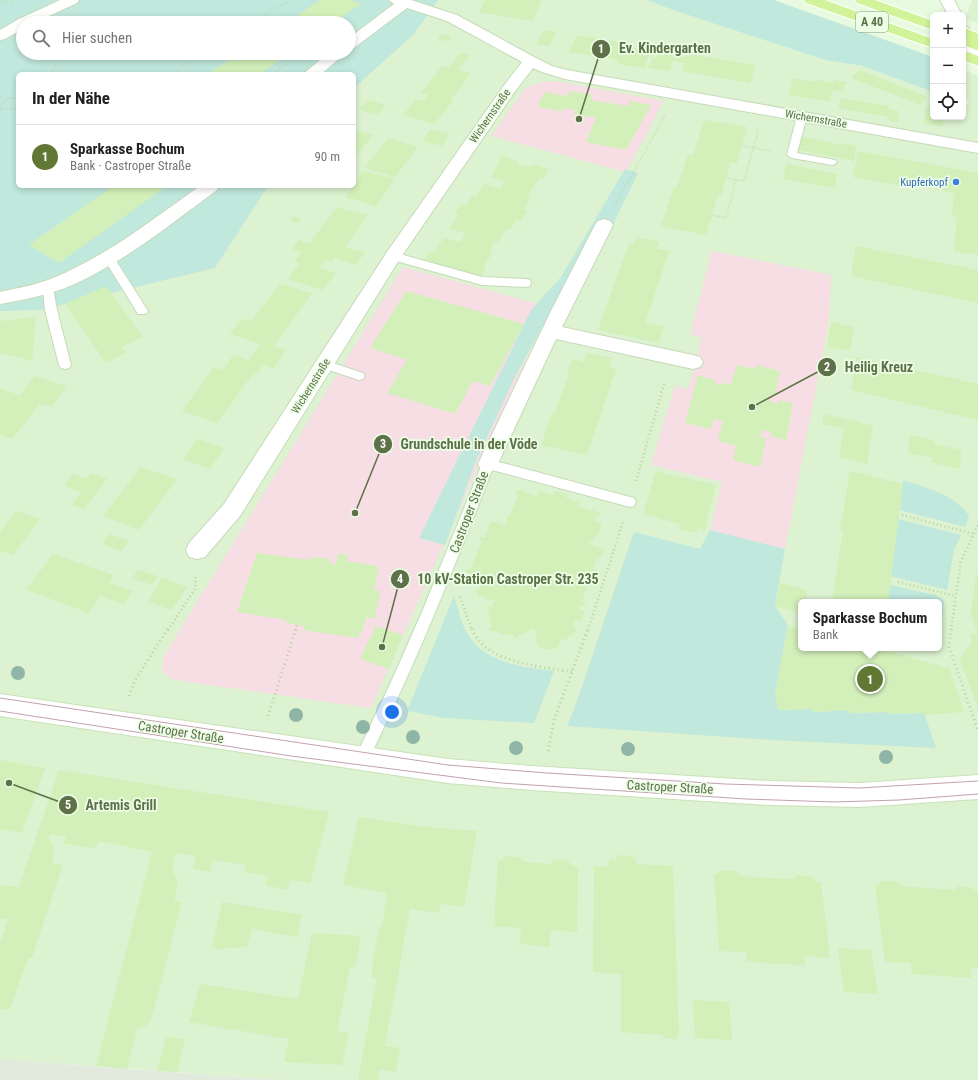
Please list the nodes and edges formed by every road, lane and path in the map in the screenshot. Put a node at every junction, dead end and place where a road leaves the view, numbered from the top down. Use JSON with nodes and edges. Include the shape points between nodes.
{"nodes":[{"id":1,"x":72,"y":0,"type":"edge"},
{"id":2,"x":290,"y":0,"type":"edge"},
{"id":3,"x":812,"y":0,"type":"edge"},
{"id":4,"x":862,"y":0,"type":"edge"},
{"id":5,"x":947,"y":0,"type":"edge"},
{"id":6,"x":400,"y":2,"type":"edge"},
{"id":7,"x":953,"y":12,"type":"edge"},
{"id":8,"x":37,"y":16,"type":"edge"},
{"id":9,"x":262,"y":16,"type":"edge"},
{"id":10,"x":930,"y":25,"type":"edge"},
{"id":11,"x":16,"y":27,"type":"edge"},
{"id":12,"x":0,"y":36,"type":"edge"},
{"id":13,"x":966,"y":36,"type":"edge"},
{"id":14,"x":966,"y":37,"type":"edge"},
{"id":15,"x":356,"y":39,"type":"edge"},
{"id":16,"x":978,"y":42,"type":"edge"},
{"id":17,"x":930,"y":43,"type":"edge"},
{"id":18,"x":966,"y":56,"type":"edge"},
{"id":19,"x":57,"y":60,"type":"edge"},
{"id":20,"x":191,"y":60,"type":"edge"},
{"id":21,"x":293,"y":60,"type":"dead end"},
{"id":22,"x":329,"y":60,"type":"edge"},
{"id":23,"x":978,"y":60,"type":"edge"},
{"id":24,"x":531,"y":61,"type":"junction"},
{"id":25,"x":274,"y":63,"type":"dead end"},
{"id":26,"x":282,"y":68,"type":"junction"},
{"id":27,"x":53,"y":72,"type":"edge"},
{"id":28,"x":176,"y":72,"type":"edge"},
{"id":29,"x":276,"y":72,"type":"edge"},
{"id":30,"x":313,"y":72,"type":"edge"},
{"id":31,"x":16,"y":98,"type":"edge"},
{"id":32,"x":0,"y":108,"type":"edge"},
{"id":33,"x":16,"y":109,"type":"edge"},
{"id":34,"x":666,"y":113,"type":"dead end"},
{"id":35,"x":802,"y":116,"type":"junction"},
{"id":36,"x":757,"y":132,"type":"dead end"},
{"id":37,"x":742,"y":146,"type":"dead end"},
{"id":38,"x":753,"y":148,"type":"junction"},
{"id":39,"x":978,"y":148,"type":"edge"},
{"id":40,"x":832,"y":162,"type":"dead end"},
{"id":41,"x":726,"y":178,"type":"dead end"},
{"id":42,"x":736,"y":180,"type":"junction"},
{"id":43,"x":208,"y":188,"type":"edge"},
{"id":44,"x":712,"y":215,"type":"dead end"},
{"id":45,"x":604,"y":225,"type":"joint"},
{"id":46,"x":393,"y":256,"type":"junction"},
{"id":47,"x":109,"y":259,"type":"junction"},
{"id":48,"x":526,"y":283,"type":"dead end"},
{"id":49,"x":48,"y":288,"type":"junction"},
{"id":50,"x":0,"y":298,"type":"edge"},
{"id":51,"x":142,"y":311,"type":"dead end"},
{"id":52,"x":551,"y":331,"type":"junction"},
{"id":53,"x":672,"y":358,"type":"junction"},
{"id":54,"x":692,"y":362,"type":"dead end"},
{"id":55,"x":324,"y":364,"type":"junction"},
{"id":56,"x":64,"y":365,"type":"dead end"},
{"id":57,"x":359,"y":376,"type":"dead end"},
{"id":58,"x":488,"y":464,"type":"junction"},
{"id":59,"x":630,"y":502,"type":"junction"},
{"id":60,"x":902,"y":515,"type":"dead end"},
{"id":61,"x":978,"y":525,"type":"edge"},
{"id":62,"x":974,"y":534,"type":"junction"},
{"id":63,"x":197,"y":550,"type":"joint"},
{"id":64,"x":449,"y":564,"type":"junction"},
{"id":65,"x":898,"y":582,"type":"dead end"},
{"id":66,"x":956,"y":596,"type":"junction"},
{"id":67,"x":297,"y":625,"type":"dead end"},
{"id":68,"x":573,"y":672,"type":"junction"},
{"id":69,"x":0,"y":705,"type":"edge"},
{"id":70,"x":554,"y":718,"type":"dead end"},
{"id":71,"x":119,"y":723,"type":"junction"},
{"id":72,"x":978,"y":731,"type":"edge"},
{"id":73,"x":256,"y":744,"type":"junction"},
{"id":74,"x":362,"y":758,"type":"junction"},
{"id":75,"x":978,"y":787,"type":"edge"}],
"edges":[{"from":1,"to":8,"type":"street"},
{"from":2,"to":9,"type":"path"},
{"from":3,"to":17,"type":"highway","number":"A 40"},
{"from":4,"to":10,"type":"highway","number":"A 40"},
{"from":5,"to":7,"type":"street"},
{"from":6,"to":15,"type":"street"},
{"from":6,"to":24,"type":"street","via":[[452,18]]},
{"from":11,"to":12,"type":"street"},
{"from":13,"to":23,"type":"street"},
{"from":14,"to":16,"type":"highway","bridge":true},
{"from":18,"to":23,"type":"highway"},
{"from":19,"to":27,"type":"path"},
{"from":20,"to":28,"type":"path"},
{"from":21,"to":26,"type":"path"},
{"from":22,"to":30,"type":"street"},
{"from":24,"to":35,"type":"street","name":"Wichernstraße","via":[[566,74]]},
{"from":24,"to":46,"type":"street","name":"Wichernstraße","via":[[510,87]]},
{"from":25,"to":26,"type":"path"},
{"from":26,"to":29,"type":"path"},
{"from":31,"to":32,"type":"path","via":[[8,98]]},
{"from":32,"to":33,"type":"path"},
{"from":34,"to":45,"type":"path"},
{"from":35,"to":39,"type":"street","name":"Wichernstraße"},
{"from":35,"to":40,"type":"lane","via":[[792,155]]},
{"from":36,"to":38,"type":"path"},
{"from":37,"to":38,"type":"path"},
{"from":38,"to":42,"type":"path","via":[[744,181]]},
{"from":41,"to":42,"type":"path"},
{"from":42,"to":44,"type":"path","via":[[726,218]]},
{"from":43,"to":47,"type":"street"},
{"from":45,"to":52,"type":"street","name":"Castroper Straße"},
{"from":46,"to":48,"type":"lane","via":[[482,281]]},
{"from":46,"to":55,"type":"street","name":"Wichernstraße"},
{"from":47,"to":49,"type":"street"},
{"from":47,"to":51,"type":"lane"},
{"from":49,"to":50,"type":"street"},
{"from":49,"to":56,"type":"lane"},
{"from":52,"to":53,"type":"street"},
{"from":52,"to":58,"type":"street","name":"Castroper Straße"},
{"from":53,"to":54,"type":"street"},
{"from":53,"to":59,"type":"path"},
{"from":55,"to":57,"type":"lane"},
{"from":55,"to":63,"type":"street","name":"Wichernstraße","via":[[232,510]]},
{"from":58,"to":59,"type":"lane","name":"Castroper Straße"},
{"from":58,"to":64,"type":"lane","name":"Castroper Straße"},
{"from":59,"to":68,"type":"path"},
{"from":60,"to":62,"type":"path"},
{"from":61,"to":62,"type":"path"},
{"from":62,"to":66,"type":"path","via":[[961,561]]},
{"from":63,"to":71,"type":"path","via":[[195,589],[135,680]]},
{"from":64,"to":68,"type":"path","via":[[474,636],[490,650],[510,660]]},
{"from":64,"to":74,"type":"lane","name":"Castroper Straße","via":[[382,719]]},
{"from":65,"to":66,"type":"path"},
{"from":66,"to":72,"type":"path","via":[[950,647]]},
{"from":67,"to":73,"type":"path","via":[[273,702]]},
{"from":68,"to":70,"type":"path"},
{"from":69,"to":71,"type":"street","name":"Castroper Straße"},
{"from":71,"to":73,"type":"street","name":"Castroper Straße"},
{"from":73,"to":74,"type":"street","name":"Castroper Straße"},
{"from":74,"to":75,"type":"street","name":"Castroper Straße","via":[[448,771],[525,778],[769,793],[860,794]]}]}
